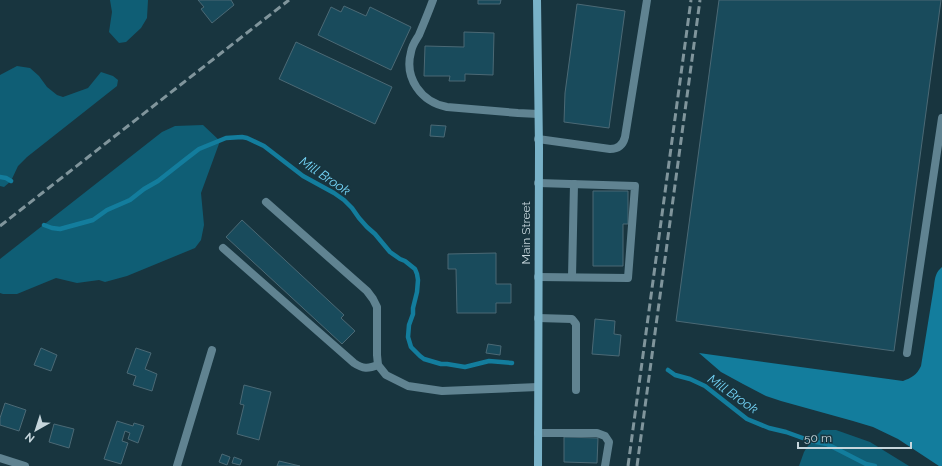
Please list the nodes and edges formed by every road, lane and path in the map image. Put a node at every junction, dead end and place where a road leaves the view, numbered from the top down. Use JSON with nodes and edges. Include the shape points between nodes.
{"nodes":[{"id":1,"x":433,"y":0,"type":"edge"},
{"id":2,"x":537,"y":0,"type":"edge"},
{"id":3,"x":647,"y":0,"type":"edge"},
{"id":4,"x":538,"y":114,"type":"junction"},
{"id":5,"x":942,"y":118,"type":"edge"},
{"id":6,"x":538,"y":139,"type":"junction"},
{"id":7,"x":538,"y":183,"type":"junction"},
{"id":8,"x":574,"y":184,"type":"junction"},
{"id":9,"x":266,"y":202,"type":"dead end"},
{"id":10,"x":224,"y":248,"type":"dead end"},
{"id":11,"x":538,"y":277,"type":"junction"},
{"id":12,"x":572,"y":277,"type":"junction"},
{"id":13,"x":538,"y":318,"type":"junction"},
{"id":14,"x":212,"y":350,"type":"dead end"},
{"id":15,"x":908,"y":354,"type":"dead end"},
{"id":16,"x":378,"y":365,"type":"junction"},
{"id":17,"x":538,"y":387,"type":"junction"},
{"id":18,"x":576,"y":390,"type":"dead end"},
{"id":19,"x":538,"y":433,"type":"junction"},
{"id":20,"x":0,"y":458,"type":"edge"},
{"id":21,"x":25,"y":466,"type":"edge"},
{"id":22,"x":177,"y":466,"type":"edge"},
{"id":23,"x":538,"y":466,"type":"edge"},
{"id":24,"x":605,"y":466,"type":"edge"}],
"edges":[{"from":1,"to":4,"type":"street","via":[[410,54],[411,77],[421,93],[430,101],[448,107]]},
{"from":2,"to":4,"type":"main road","name":"Main Street"},
{"from":3,"to":6,"type":"street","via":[[623,143],[610,149]]},
{"from":4,"to":6,"type":"main road","name":"Main Street"},
{"from":5,"to":15,"type":"street"},
{"from":6,"to":7,"type":"main road","name":"Main Street"},
{"from":7,"to":8,"type":"street"},
{"from":7,"to":11,"type":"main road","name":"Main Street"},
{"from":8,"to":12,"type":"street"},
{"from":8,"to":12,"type":"street","via":[[635,186],[628,278]]},
{"from":9,"to":16,"type":"street","via":[[373,299],[377,307]]},
{"from":10,"to":16,"type":"street","via":[[354,363],[361,368]]},
{"from":11,"to":12,"type":"street"},
{"from":11,"to":13,"type":"main road","name":"Main Street"},
{"from":13,"to":17,"type":"main road","name":"Main Street"},
{"from":13,"to":18,"type":"street","via":[[572,319],[576,324]]},
{"from":14,"to":22,"type":"street"},
{"from":16,"to":17,"type":"street","via":[[386,376],[408,386],[442,391]]},
{"from":17,"to":19,"type":"main road","name":"Main Street"},
{"from":19,"to":23,"type":"main road","name":"Main Street"},
{"from":19,"to":24,"type":"street","via":[[597,433],[606,436],[609,442]]},
{"from":20,"to":21,"type":"street"}]}
